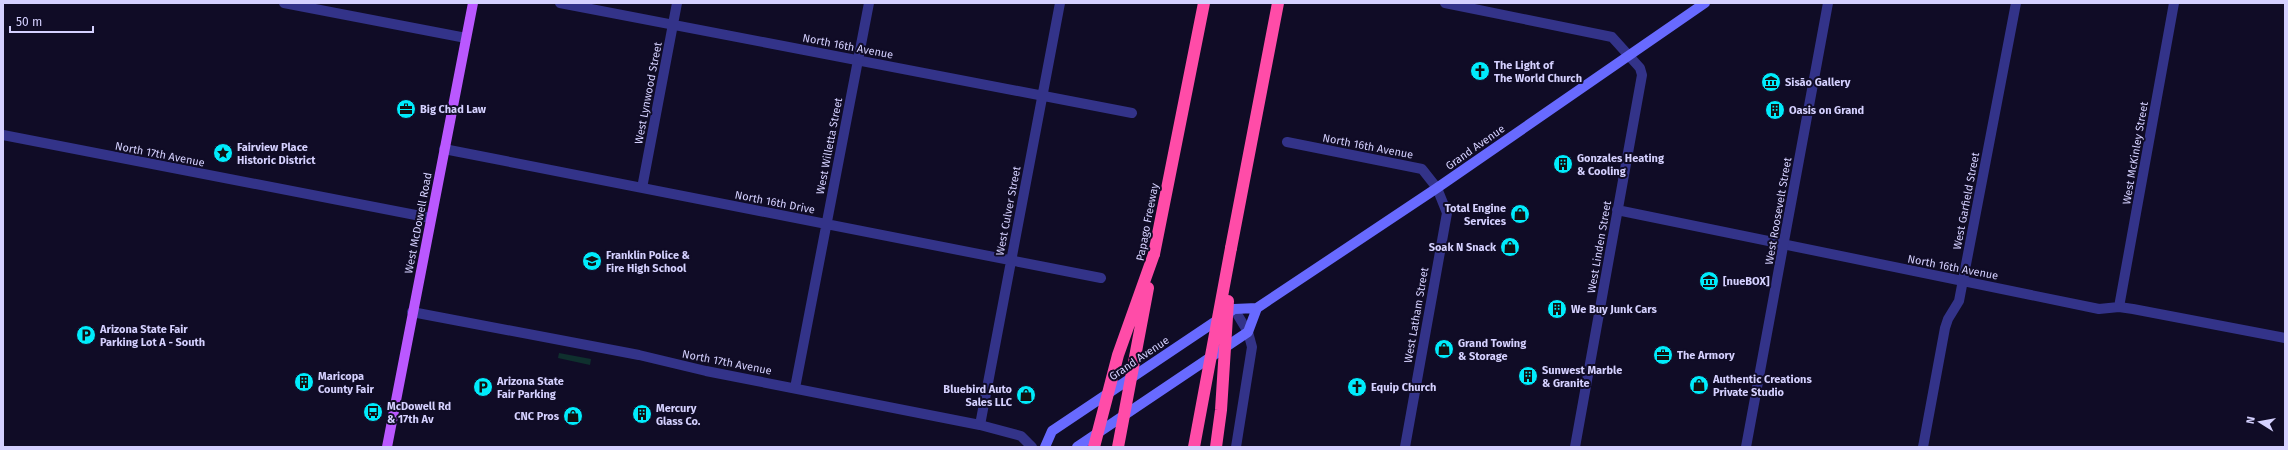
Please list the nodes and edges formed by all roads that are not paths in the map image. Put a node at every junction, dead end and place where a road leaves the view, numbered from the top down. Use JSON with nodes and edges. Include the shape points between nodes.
{"nodes":[{"id":1,"x":284,"y":3,"type":"edge"},
{"id":2,"x":473,"y":3,"type":"edge"},
{"id":3,"x":560,"y":3,"type":"edge"},
{"id":4,"x":678,"y":3,"type":"edge"},
{"id":5,"x":869,"y":3,"type":"edge"},
{"id":6,"x":1060,"y":3,"type":"edge"},
{"id":7,"x":1204,"y":3,"type":"edge"},
{"id":8,"x":1278,"y":3,"type":"edge"},
{"id":9,"x":1445,"y":3,"type":"edge"},
{"id":10,"x":1706,"y":3,"type":"edge"},
{"id":11,"x":1828,"y":3,"type":"edge"},
{"id":12,"x":2016,"y":3,"type":"edge"},
{"id":13,"x":2174,"y":3,"type":"edge"},
{"id":14,"x":1485,"y":7,"type":"edge"},
{"id":15,"x":673,"y":25,"type":"junction"},
{"id":16,"x":466,"y":38,"type":"junction"},
{"id":17,"x":1630,"y":54,"type":"junction"},
{"id":18,"x":858,"y":60,"type":"junction"},
{"id":19,"x":1042,"y":96,"type":"junction"},
{"id":20,"x":1132,"y":113,"type":"dead end"},
{"id":21,"x":3,"y":135,"type":"edge"},
{"id":22,"x":1287,"y":142,"type":"dead end"},
{"id":23,"x":444,"y":149,"type":"junction"},
{"id":24,"x":642,"y":188,"type":"junction"},
{"id":25,"x":1437,"y":188,"type":"junction"},
{"id":26,"x":1617,"y":210,"type":"junction"},
{"id":27,"x":431,"y":218,"type":"junction"},
{"id":28,"x":826,"y":224,"type":"junction"},
{"id":29,"x":1784,"y":245,"type":"junction"},
{"id":30,"x":1231,"y":248,"type":"junction"},
{"id":31,"x":1154,"y":254,"type":"junction"},
{"id":32,"x":1010,"y":260,"type":"junction"},
{"id":33,"x":1100,"y":278,"type":"dead end"},
{"id":34,"x":1963,"y":281,"type":"junction"},
{"id":35,"x":2119,"y":307,"type":"junction"},
{"id":36,"x":1257,"y":308,"type":"junction"},
{"id":37,"x":1234,"y":309,"type":"junction"},
{"id":38,"x":412,"y":312,"type":"junction"},
{"id":39,"x":1248,"y":332,"type":"junction"},
{"id":40,"x":2284,"y":335,"type":"edge"},
{"id":41,"x":795,"y":388,"type":"junction"},
{"id":42,"x":980,"y":425,"type":"junction"},
{"id":43,"x":386,"y":447,"type":"edge"},
{"id":44,"x":1032,"y":447,"type":"edge"},
{"id":45,"x":1045,"y":447,"type":"edge"},
{"id":46,"x":1077,"y":447,"type":"edge"},
{"id":47,"x":1094,"y":447,"type":"edge"},
{"id":48,"x":1118,"y":447,"type":"edge"},
{"id":49,"x":1194,"y":447,"type":"edge"},
{"id":50,"x":1216,"y":447,"type":"edge"},
{"id":51,"x":1236,"y":447,"type":"edge"},
{"id":52,"x":1405,"y":447,"type":"edge"},
{"id":53,"x":1575,"y":447,"type":"edge"},
{"id":54,"x":1746,"y":447,"type":"edge"},
{"id":55,"x":1923,"y":447,"type":"edge"}],
"edges":[{"from":1,"to":16,"type":"street"},
{"from":2,"to":16,"type":"main road","name":"West McDowell Road"},
{"from":3,"to":15,"type":"street","name":"North 16th Avenue"},
{"from":4,"to":15,"type":"street","name":"West Lynwood Street"},
{"from":5,"to":18,"type":"street","name":"West Willetta Street"},
{"from":6,"to":19,"type":"street","name":"West Culver Street"},
{"from":7,"to":31,"type":"highway","name":"Papago Freeway"},
{"from":8,"to":30,"type":"highway"},
{"from":9,"to":14,"type":"street","name":"West Linden Street"},
{"from":10,"to":17,"type":"main road","name":"Grand Avenue"},
{"from":11,"to":29,"type":"street","name":"West Roosevelt Street"},
{"from":12,"to":34,"type":"street","name":"West Garfield Street"},
{"from":13,"to":35,"type":"street","name":"West McKinley Street"},
{"from":14,"to":17,"type":"street","name":"West Linden Street","via":[[1612,37]]},
{"from":15,"to":18,"type":"street","name":"North 16th Avenue"},
{"from":15,"to":24,"type":"street","name":"West Lynwood Street"},
{"from":16,"to":23,"type":"main road","name":"West McDowell Road"},
{"from":17,"to":25,"type":"main road","name":"Grand Avenue"},
{"from":17,"to":26,"type":"street","name":"West Linden Street","via":[[1642,75]]},
{"from":18,"to":19,"type":"street","name":"North 16th Avenue"},
{"from":18,"to":28,"type":"street","name":"West Willetta Street"},
{"from":19,"to":20,"type":"street","name":"North 16th Avenue"},
{"from":19,"to":32,"type":"street","name":"West Culver Street"},
{"from":21,"to":27,"type":"street","name":"North 17th Avenue"},
{"from":22,"to":25,"type":"street","name":"North 16th Avenue","via":[[1422,170]]},
{"from":23,"to":24,"type":"street","name":"North 16th Drive"},
{"from":23,"to":27,"type":"main road","name":"West McDowell Road"},
{"from":24,"to":28,"type":"street","name":"North 16th Drive"},
{"from":25,"to":36,"type":"main road","name":"Grand Avenue"},
{"from":25,"to":52,"type":"street","name":"West Latham Street","via":[[1446,214]]},
{"from":26,"to":29,"type":"street","name":"North 16th Avenue"},
{"from":26,"to":53,"type":"street","name":"West Linden Street"},
{"from":27,"to":38,"type":"main road","name":"West McDowell Road"},
{"from":28,"to":32,"type":"street","name":"North 16th Drive"},
{"from":28,"to":41,"type":"street","name":"West Willetta Street"},
{"from":29,"to":34,"type":"street","name":"North 16th Avenue"},
{"from":29,"to":54,"type":"street","name":"West Roosevelt Street"},
{"from":30,"to":49,"type":"highway","bridge":true},
{"from":30,"to":50,"type":"highway","bridge":true,"via":[[1221,410]]},
{"from":31,"to":47,"type":"highway","bridge":true,"via":[[1118,355]]},
{"from":31,"to":48,"type":"highway","name":"Papago Freeway","bridge":true},
{"from":32,"to":33,"type":"street","name":"North 16th Drive"},
{"from":32,"to":42,"type":"street","name":"West Culver Street"},
{"from":34,"to":35,"type":"street","name":"North 16th Avenue","via":[[2099,309]]},
{"from":34,"to":55,"type":"street","name":"West Garfield Street","via":[[1959,301],[1945,328]]},
{"from":35,"to":40,"type":"street","name":"North 16th Avenue"},
{"from":36,"to":37,"type":"main road"},
{"from":36,"to":39,"type":"main road"},
{"from":37,"to":39,"type":"street"},
{"from":37,"to":45,"type":"main road","name":"Grand Avenue","via":[[1052,431]]},
{"from":38,"to":41,"type":"street","name":"North 17th Avenue","via":[[639,355]]},
{"from":38,"to":43,"type":"main road","name":"West McDowell Road"},
{"from":39,"to":46,"type":"main road"},
{"from":39,"to":51,"type":"street","via":[[1252,347]]},
{"from":41,"to":42,"type":"street","name":"North 17th Avenue"},
{"from":42,"to":44,"type":"street","name":"North 17th Avenue","via":[[1021,436]]}]}
